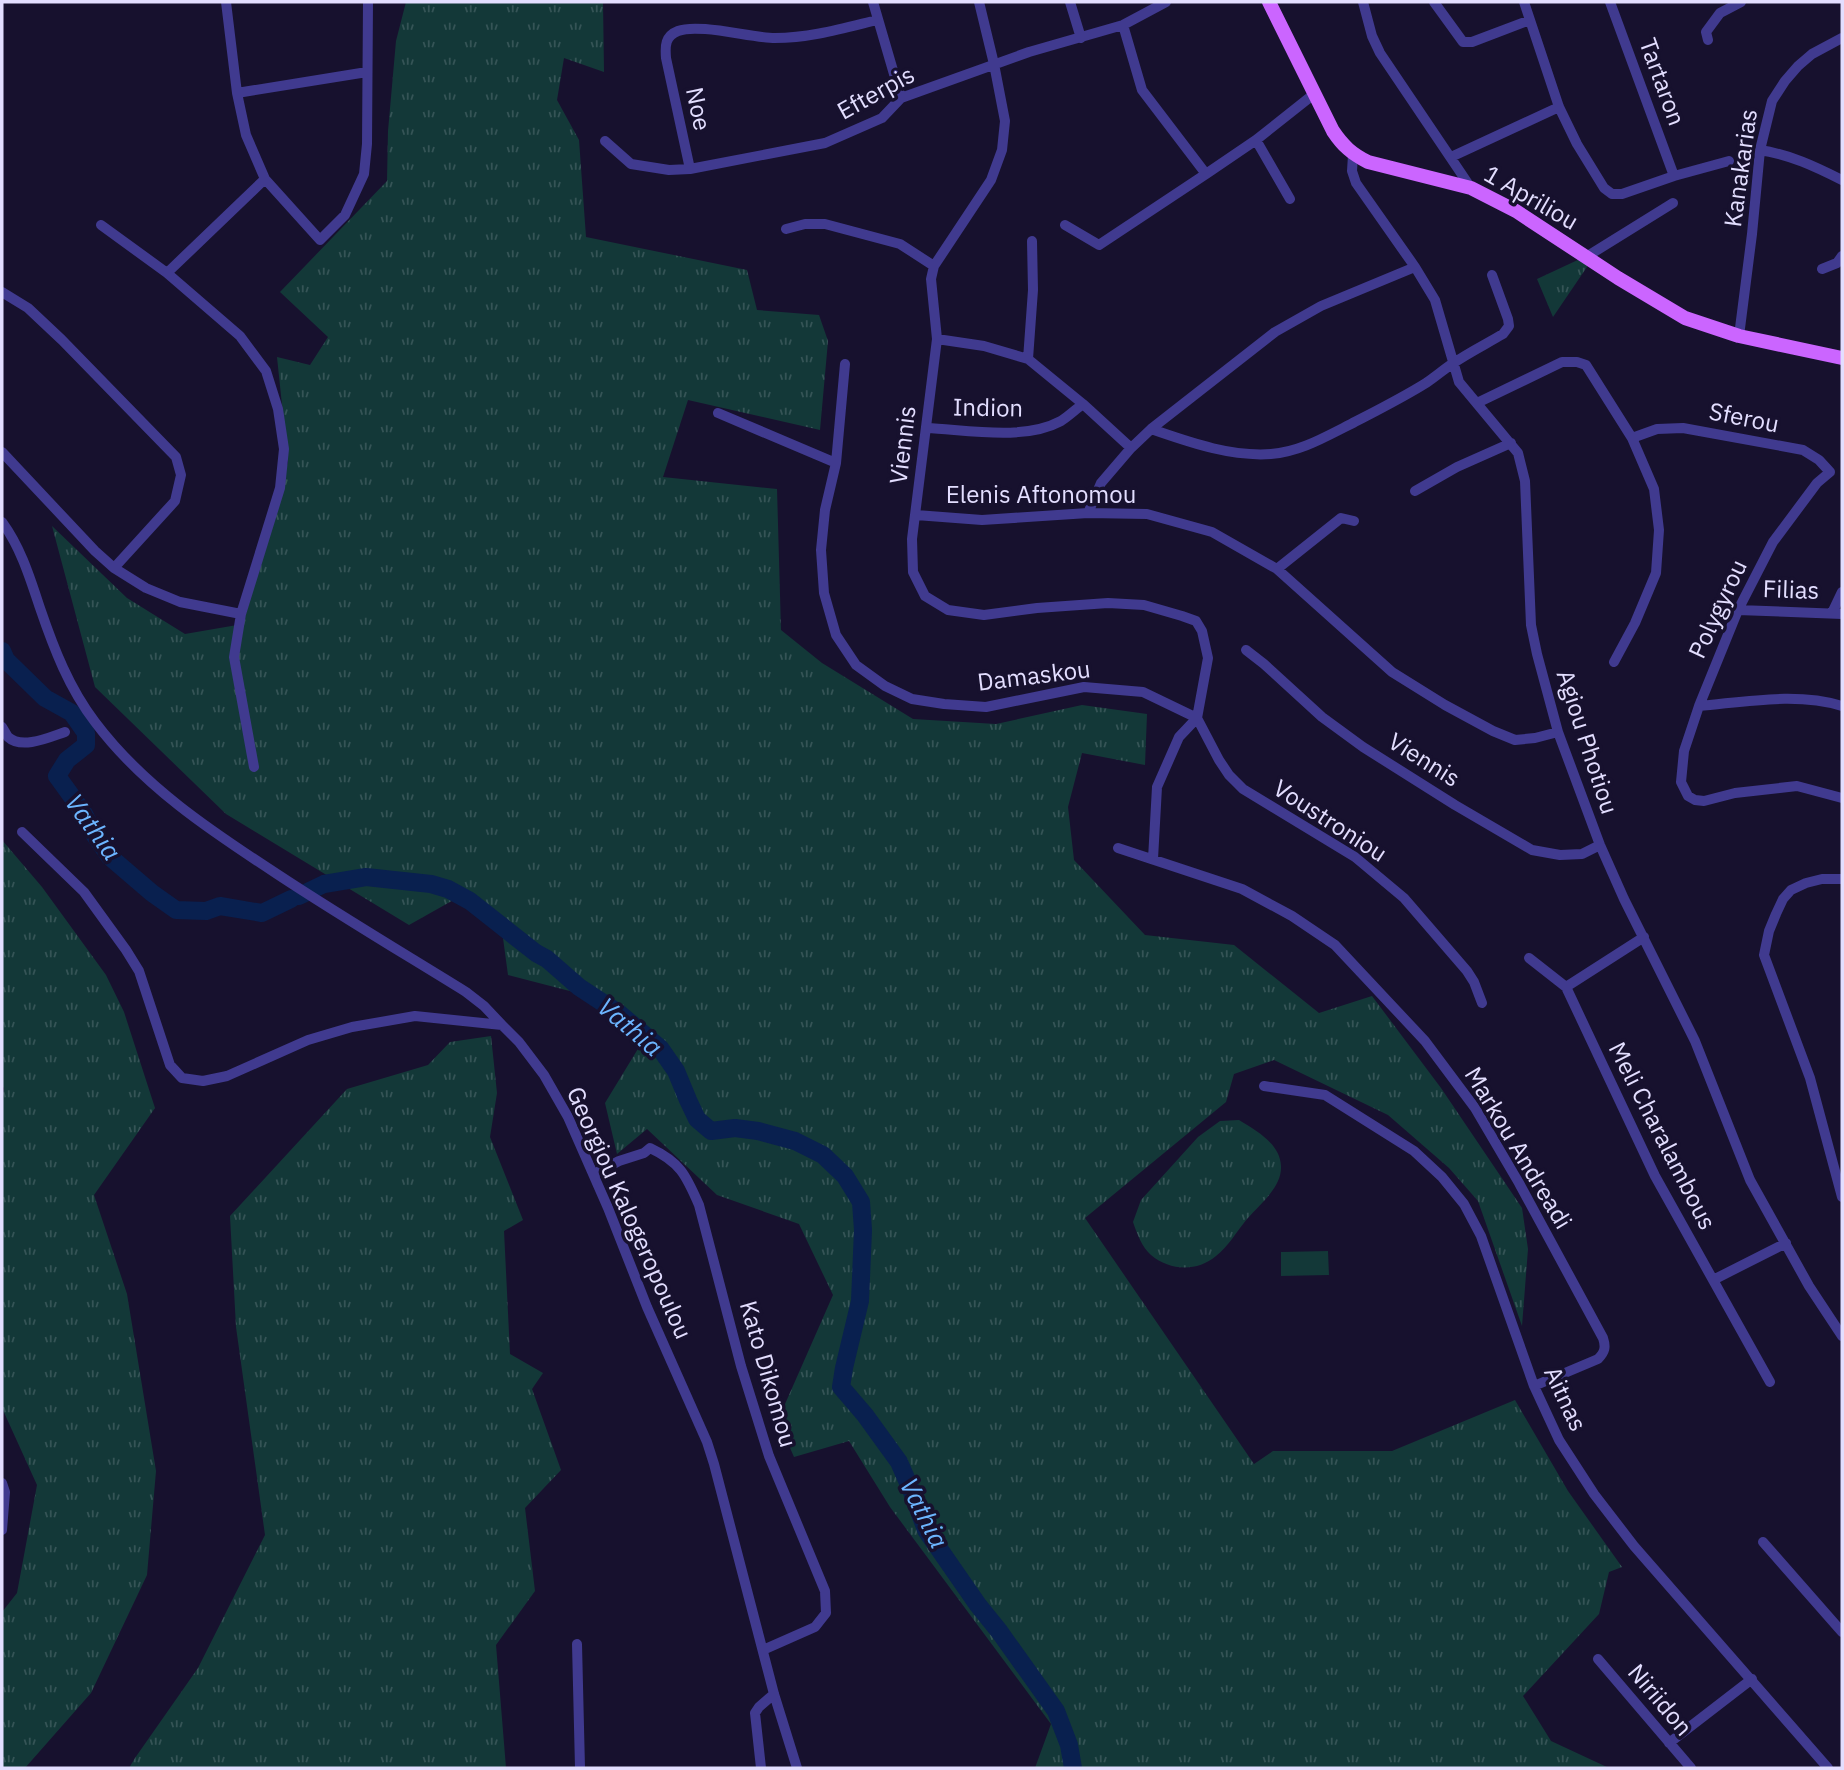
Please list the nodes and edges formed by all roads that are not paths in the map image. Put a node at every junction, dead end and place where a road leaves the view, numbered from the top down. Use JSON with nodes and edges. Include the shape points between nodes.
{"nodes":[{"id":1,"x":226,"y":2,"type":"edge"},
{"id":2,"x":368,"y":2,"type":"edge"},
{"id":3,"x":873,"y":2,"type":"edge"},
{"id":4,"x":979,"y":2,"type":"edge"},
{"id":5,"x":1070,"y":2,"type":"edge"},
{"id":6,"x":1269,"y":2,"type":"edge"},
{"id":7,"x":1363,"y":2,"type":"edge"},
{"id":8,"x":1434,"y":2,"type":"edge"},
{"id":9,"x":1524,"y":2,"type":"edge"},
{"id":10,"x":1610,"y":2,"type":"edge"},
{"id":11,"x":1741,"y":2,"type":"edge"},
{"id":12,"x":1161,"y":3,"type":"edge"},
{"id":13,"x":877,"y":20,"type":"junction"},
{"id":14,"x":1530,"y":20,"type":"junction"},
{"id":15,"x":1123,"y":24,"type":"junction"},
{"id":16,"x":1081,"y":38,"type":"junction"},
{"id":17,"x":1842,"y":38,"type":"edge"},
{"id":18,"x":1708,"y":40,"type":"dead end"},
{"id":19,"x":995,"y":64,"type":"junction"},
{"id":20,"x":367,"y":72,"type":"junction"},
{"id":21,"x":237,"y":93,"type":"junction"},
{"id":22,"x":1314,"y":94,"type":"junction"},
{"id":23,"x":901,"y":98,"type":"junction"},
{"id":24,"x":1559,"y":107,"type":"junction"},
{"id":25,"x":1256,"y":140,"type":"junction"},
{"id":26,"x":605,"y":141,"type":"dead end"},
{"id":27,"x":1760,"y":150,"type":"junction"},
{"id":28,"x":1353,"y":155,"type":"junction"},
{"id":29,"x":1451,"y":157,"type":"junction"},
{"id":30,"x":1729,"y":161,"type":"dead end"},
{"id":31,"x":690,"y":169,"type":"junction"},
{"id":32,"x":1206,"y":174,"type":"junction"},
{"id":33,"x":1674,"y":176,"type":"junction"},
{"id":34,"x":1841,"y":176,"type":"edge"},
{"id":35,"x":265,"y":179,"type":"junction"},
{"id":36,"x":1471,"y":188,"type":"junction"},
{"id":37,"x":1290,"y":199,"type":"dead end"},
{"id":38,"x":1673,"y":204,"type":"dead end"},
{"id":39,"x":101,"y":225,"type":"dead end"},
{"id":40,"x":1065,"y":225,"type":"dead end"},
{"id":41,"x":786,"y":229,"type":"dead end"},
{"id":42,"x":1032,"y":241,"type":"dead end"},
{"id":43,"x":1842,"y":256,"type":"edge"},
{"id":44,"x":1586,"y":257,"type":"junction"},
{"id":45,"x":934,"y":266,"type":"junction"},
{"id":46,"x":1415,"y":267,"type":"junction"},
{"id":47,"x":1822,"y":270,"type":"dead end"},
{"id":48,"x":167,"y":273,"type":"junction"},
{"id":49,"x":1492,"y":275,"type":"dead end"},
{"id":50,"x":2,"y":292,"type":"edge"},
{"id":51,"x":1739,"y":336,"type":"junction"},
{"id":52,"x":937,"y":339,"type":"junction"},
{"id":53,"x":1842,"y":358,"type":"edge"},
{"id":54,"x":1028,"y":359,"type":"junction"},
{"id":55,"x":845,"y":364,"type":"dead end"},
{"id":56,"x":1452,"y":364,"type":"junction"},
{"id":57,"x":1477,"y":403,"type":"junction"},
{"id":58,"x":1083,"y":404,"type":"junction"},
{"id":59,"x":719,"y":413,"type":"dead end"},
{"id":60,"x":927,"y":428,"type":"junction"},
{"id":61,"x":1151,"y":429,"type":"junction"},
{"id":62,"x":1632,"y":438,"type":"junction"},
{"id":63,"x":1511,"y":443,"type":"junction"},
{"id":64,"x":1131,"y":448,"type":"junction"},
{"id":65,"x":2,"y":452,"type":"edge"},
{"id":66,"x":836,"y":463,"type":"junction"},
{"id":67,"x":1836,"y":470,"type":"edge"},
{"id":68,"x":1415,"y":491,"type":"dead end"},
{"id":69,"x":1088,"y":513,"type":"junction"},
{"id":70,"x":916,"y":515,"type":"junction"},
{"id":71,"x":1354,"y":521,"type":"dead end"},
{"id":72,"x":2,"y":522,"type":"edge"},
{"id":73,"x":114,"y":568,"type":"junction"},
{"id":74,"x":1278,"y":569,"type":"junction"},
{"id":75,"x":1842,"y":592,"type":"edge"},
{"id":76,"x":1738,"y":610,"type":"junction"},
{"id":77,"x":1837,"y":613,"type":"edge"},
{"id":78,"x":241,"y":614,"type":"junction"},
{"id":79,"x":1246,"y":650,"type":"dead end"},
{"id":80,"x":1614,"y":662,"type":"dead end"},
{"id":81,"x":1699,"y":706,"type":"junction"},
{"id":82,"x":1842,"y":706,"type":"edge"},
{"id":83,"x":1197,"y":718,"type":"junction"},
{"id":84,"x":2,"y":727,"type":"edge"},
{"id":85,"x":65,"y":732,"type":"dead end"},
{"id":86,"x":1558,"y":733,"type":"junction"},
{"id":87,"x":254,"y":767,"type":"dead end"},
{"id":88,"x":1842,"y":798,"type":"edge"},
{"id":89,"x":22,"y":832,"type":"dead end"},
{"id":90,"x":1600,"y":845,"type":"junction"},
{"id":91,"x":1118,"y":848,"type":"dead end"},
{"id":92,"x":1153,"y":859,"type":"junction"},
{"id":93,"x":1842,"y":879,"type":"edge"},
{"id":94,"x":1644,"y":937,"type":"junction"},
{"id":95,"x":1529,"y":958,"type":"dead end"},
{"id":96,"x":1566,"y":987,"type":"junction"},
{"id":97,"x":1482,"y":1003,"type":"dead end"},
{"id":98,"x":502,"y":1025,"type":"junction"},
{"id":99,"x":1264,"y":1086,"type":"dead end"},
{"id":100,"x":594,"y":1174,"type":"junction"},
{"id":101,"x":1842,"y":1197,"type":"edge"},
{"id":102,"x":1786,"y":1243,"type":"junction"},
{"id":103,"x":1713,"y":1280,"type":"junction"},
{"id":104,"x":1842,"y":1336,"type":"edge"},
{"id":105,"x":1770,"y":1382,"type":"dead end"},
{"id":106,"x":1534,"y":1386,"type":"junction"},
{"id":107,"x":2,"y":1483,"type":"edge"},
{"id":108,"x":2,"y":1530,"type":"edge"},
{"id":109,"x":1763,"y":1542,"type":"dead end"},
{"id":110,"x":1842,"y":1632,"type":"edge"},
{"id":111,"x":577,"y":1644,"type":"dead end"},
{"id":112,"x":763,"y":1650,"type":"junction"},
{"id":113,"x":1598,"y":1659,"type":"dead end"},
{"id":114,"x":1752,"y":1679,"type":"junction"},
{"id":115,"x":774,"y":1694,"type":"junction"},
{"id":116,"x":1669,"y":1743,"type":"junction"},
{"id":117,"x":580,"y":1768,"type":"edge"},
{"id":118,"x":761,"y":1768,"type":"edge"},
{"id":119,"x":797,"y":1768,"type":"edge"},
{"id":120,"x":1691,"y":1768,"type":"edge"},
{"id":121,"x":1828,"y":1768,"type":"edge"}],
"edges":[{"from":1,"to":21,"type":"street"},
{"from":2,"to":20,"type":"street"},
{"from":3,"to":13,"type":"street"},
{"from":4,"to":19,"type":"street"},
{"from":5,"to":16,"type":"street"},
{"from":6,"to":22,"type":"main road"},
{"from":7,"to":29,"type":"street","via":[[1380,53]]},
{"from":8,"to":14,"type":"street","via":[[1463,42]]},
{"from":9,"to":14,"type":"street"},
{"from":10,"to":33,"type":"street","name":"Tartaron"},
{"from":11,"to":18,"type":"street","via":[[1720,13],[1706,32]]},
{"from":12,"to":15,"type":"street","name":"Efterpis"},
{"from":13,"to":23,"type":"street"},
{"from":13,"to":31,"type":"street","name":"Noe","via":[[809,36],[776,38],[701,30],[670,35],[666,58]]},
{"from":14,"to":24,"type":"street"},
{"from":15,"to":16,"type":"street","name":"Efterpis"},
{"from":15,"to":32,"type":"street","via":[[1142,90]]},
{"from":16,"to":19,"type":"street","name":"Efterpis"},
{"from":17,"to":27,"type":"street","name":"Kanakarias","via":[[1812,54],[1785,80],[1772,101]]},
{"from":19,"to":23,"type":"street","name":"Efterpis"},
{"from":19,"to":45,"type":"street","via":[[1005,121],[1002,150],[991,180]]},
{"from":20,"to":21,"type":"street"},
{"from":20,"to":35,"type":"street","via":[[364,174],[345,215],[320,240]]},
{"from":21,"to":35,"type":"street","via":[[246,135]]},
{"from":22,"to":25,"type":"street"},
{"from":22,"to":28,"type":"main road","via":[[1333,131]]},
{"from":23,"to":31,"type":"street","name":"Efterpis","via":[[882,118],[825,143]]},
{"from":24,"to":29,"type":"street"},
{"from":24,"to":33,"type":"street","via":[[1577,144],[1612,194]]},
{"from":25,"to":32,"type":"street"},
{"from":25,"to":37,"type":"street"},
{"from":26,"to":31,"type":"street","name":"Efterpis","via":[[631,164]]},
{"from":27,"to":34,"type":"street"},
{"from":27,"to":51,"type":"street","name":"Kanakarias"},
{"from":28,"to":36,"type":"main road","name":"1 Apriliou"},
{"from":28,"to":46,"type":"street","name":"Agiou Photiou","via":[[1356,183]]},
{"from":29,"to":36,"type":"street"},
{"from":30,"to":33,"type":"street"},
{"from":32,"to":40,"type":"street","via":[[1100,245]]},
{"from":35,"to":48,"type":"street"},
{"from":36,"to":44,"type":"main road","name":"1 Apriliou"},
{"from":38,"to":44,"type":"street"},
{"from":39,"to":48,"type":"street"},
{"from":41,"to":45,"type":"street","via":[[825,224],[900,244]]},
{"from":42,"to":54,"type":"street"},
{"from":43,"to":47,"type":"street"},
{"from":44,"to":51,"type":"main road","name":"1 Apriliou","via":[[1685,318]]},
{"from":45,"to":52,"type":"street","name":"Viennis","via":[[931,279]]},
{"from":46,"to":56,"type":"street","name":"Agiou Photiou","via":[[1435,300]]},
{"from":46,"to":61,"type":"street","via":[[1321,306],[1275,332]]},
{"from":48,"to":78,"type":"street","via":[[240,336],[266,371],[278,409],[285,449],[281,488]]},
{"from":49,"to":56,"type":"street","via":[[1509,327]]},
{"from":50,"to":73,"type":"street","via":[[28,308],[62,340],[176,457],[181,475],[175,501]]},
{"from":51,"to":53,"type":"main road","name":"1 Apriliou"},
{"from":52,"to":54,"type":"street"},
{"from":52,"to":60,"type":"street","name":"Viennis"},
{"from":54,"to":58,"type":"street"},
{"from":55,"to":66,"type":"street","name":"Damaskou"},
{"from":56,"to":57,"type":"street","name":"Agiou Photiou","via":[[1459,382]]},
{"from":56,"to":61,"type":"street","via":[[1405,395],[1288,452],[1215,449]]},
{"from":57,"to":62,"type":"street","via":[[1562,362],[1577,362],[1586,365]]},
{"from":57,"to":63,"type":"street","name":"Agiou Photiou"},
{"from":58,"to":60,"type":"street","name":"Indion","via":[[1038,429]]},
{"from":58,"to":64,"type":"street"},
{"from":59,"to":66,"type":"street"},
{"from":60,"to":70,"type":"street","name":"Viennis"},
{"from":61,"to":64,"type":"street"},
{"from":62,"to":67,"type":"street","name":"Sferou","via":[[1657,429],[1683,428],[1803,450]]},
{"from":62,"to":80,"type":"street","via":[[1654,489],[1659,530],[1656,573]]},
{"from":63,"to":68,"type":"street"},
{"from":63,"to":86,"type":"street","name":"Agiou Photiou","via":[[1525,481],[1531,625]]},
{"from":64,"to":69,"type":"street","via":[[1101,483]]},
{"from":65,"to":73,"type":"street"},
{"from":66,"to":83,"type":"street","name":"Damaskou","via":[[821,550],[824,593],[836,635],[856,666],[912,699],[944,704],[986,707],[1084,687],[1143,692]]},
{"from":67,"to":76,"type":"street","name":"Polygyrou","via":[[1817,484],[1773,542]]},
{"from":69,"to":70,"type":"street","name":"Elenis Aftonomou","via":[[982,520]]},
{"from":69,"to":74,"type":"street","name":"Elenis Aftonomou","via":[[1147,514],[1212,532]]},
{"from":70,"to":83,"type":"street","name":"Viennis","via":[[913,572],[925,596],[948,610],[984,615],[1108,603],[1144,605],[1196,621],[1208,658]]},
{"from":71,"to":74,"type":"street","via":[[1341,518]]},
{"from":72,"to":98,"type":"street","name":"Georgiou Kalogeropoulou","via":[[22,556],[71,685],[95,722],[134,766],[224,840],[466,992]]},
{"from":73,"to":78,"type":"street","via":[[180,602]]},
{"from":74,"to":86,"type":"street","name":"Elenis Aftonomou","via":[[1392,672],[1445,705],[1515,740]]},
{"from":75,"to":77,"type":"street"},
{"from":76,"to":77,"type":"street","name":"Filias"},
{"from":76,"to":81,"type":"street","name":"Polygyrou"},
{"from":78,"to":87,"type":"street","via":[[234,657]]},
{"from":79,"to":90,"type":"street","name":"Viennis","via":[[1363,747],[1532,850],[1582,854]]},
{"from":81,"to":82,"type":"street","via":[[1792,699]]},
{"from":81,"to":88,"type":"street","name":"Polygyrou","via":[[1684,751],[1681,782],[1688,796],[1704,801],[1797,786]]},
{"from":83,"to":92,"type":"street","via":[[1179,737],[1157,787]]},
{"from":83,"to":97,"type":"street","name":"Voustroniou","via":[[1229,775],[1243,789],[1354,857],[1404,898],[1467,971]]},
{"from":84,"to":85,"type":"street","via":[[10,739],[23,743]]},
{"from":86,"to":90,"type":"street","name":"Agiou Photiou"},
{"from":89,"to":98,"type":"street","via":[[84,892],[126,950],[139,971],[170,1065],[182,1078],[203,1081],[227,1076],[308,1040],[415,1016]]},
{"from":90,"to":94,"type":"street","name":"Agiou Photiou"},
{"from":91,"to":92,"type":"street","name":"Markou Andreadi"},
{"from":92,"to":106,"type":"street","name":"Markou Andreadi","via":[[1242,889],[1335,945],[1425,1041],[1475,1108],[1606,1345],[1598,1359]]},
{"from":93,"to":101,"type":"street","via":[[1822,879],[1791,890],[1769,931],[1765,955],[1810,1078]]},
{"from":94,"to":96,"type":"street"},
{"from":94,"to":102,"type":"street","name":"Agiou Photiou","via":[[1695,1041],[1751,1180]]},
{"from":95,"to":96,"type":"street"},
{"from":96,"to":103,"type":"street","name":"Meli Charalambous","via":[[1655,1176]]},
{"from":98,"to":100,"type":"street","name":"Georgiou Kalogeropoulou","via":[[544,1075]]},
{"from":99,"to":106,"type":"street","name":"Aitnas","via":[[1325,1095],[1414,1151],[1442,1177],[1481,1236]]},
{"from":100,"to":112,"type":"street","name":"Georgiou Kalogeropoulou","via":[[711,1453]]},
{"from":100,"to":112,"type":"street","name":"Kato Dikomou","via":[[650,1148],[669,1156],[682,1171],[699,1205],[769,1456],[825,1591],[827,1613],[815,1627]]},
{"from":102,"to":103,"type":"street"},
{"from":102,"to":104,"type":"street","name":"Agiou Photiou"},
{"from":103,"to":105,"type":"street","name":"Meli Charalambous"},
{"from":106,"to":114,"type":"street","name":"Aitnas","via":[[1559,1440],[1594,1494]]},
{"from":107,"to":108,"type":"street"},
{"from":109,"to":110,"type":"street"},
{"from":111,"to":117,"type":"street"},
{"from":112,"to":115,"type":"street","name":"Georgiou Kalogeropoulou"},
{"from":113,"to":116,"type":"street","name":"Niriidon"},
{"from":114,"to":116,"type":"street"},
{"from":114,"to":121,"type":"street","name":"Aitnas"},
{"from":115,"to":118,"type":"street","via":[[755,1713]]},
{"from":115,"to":119,"type":"street","name":"Georgiou Kalogeropoulou"},
{"from":116,"to":120,"type":"street","name":"Niriidon"}]}
